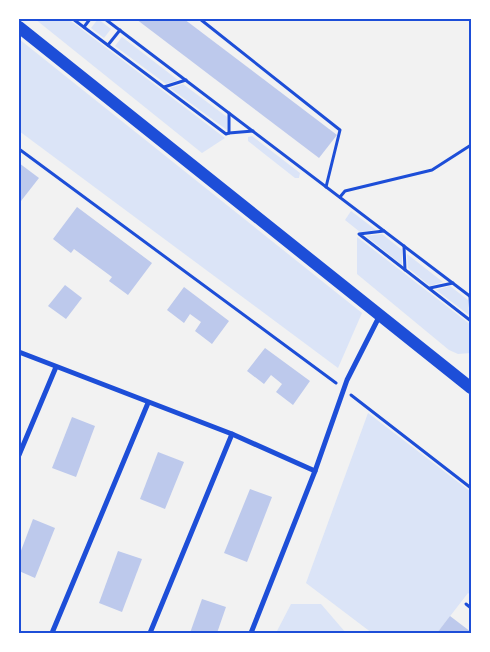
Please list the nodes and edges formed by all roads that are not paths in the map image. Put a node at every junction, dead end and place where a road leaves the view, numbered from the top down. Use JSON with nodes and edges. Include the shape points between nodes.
{"nodes":[{"id":1,"x":19,"y":27,"type":"edge"},
{"id":2,"x":380,"y":315,"type":"junction"},
{"id":3,"x":19,"y":352,"type":"edge"},
{"id":4,"x":56,"y":367,"type":"junction"},
{"id":5,"x":470,"y":384,"type":"edge"},
{"id":6,"x":148,"y":403,"type":"junction"},
{"id":7,"x":232,"y":434,"type":"junction"},
{"id":8,"x":19,"y":454,"type":"edge"},
{"id":9,"x":315,"y":471,"type":"junction"},
{"id":10,"x":52,"y":633,"type":"edge"},
{"id":11,"x":150,"y":633,"type":"edge"},
{"id":12,"x":251,"y":633,"type":"edge"}],
"edges":[{"from":1,"to":2,"type":"main road"},
{"from":2,"to":5,"type":"main road"},
{"from":2,"to":9,"type":"street","via":[[344,390]]},
{"from":3,"to":4,"type":"street"},
{"from":4,"to":6,"type":"street"},
{"from":4,"to":8,"type":"street"},
{"from":6,"to":7,"type":"street"},
{"from":6,"to":10,"type":"street"},
{"from":7,"to":9,"type":"street"},
{"from":7,"to":11,"type":"street"},
{"from":9,"to":12,"type":"street"}]}
